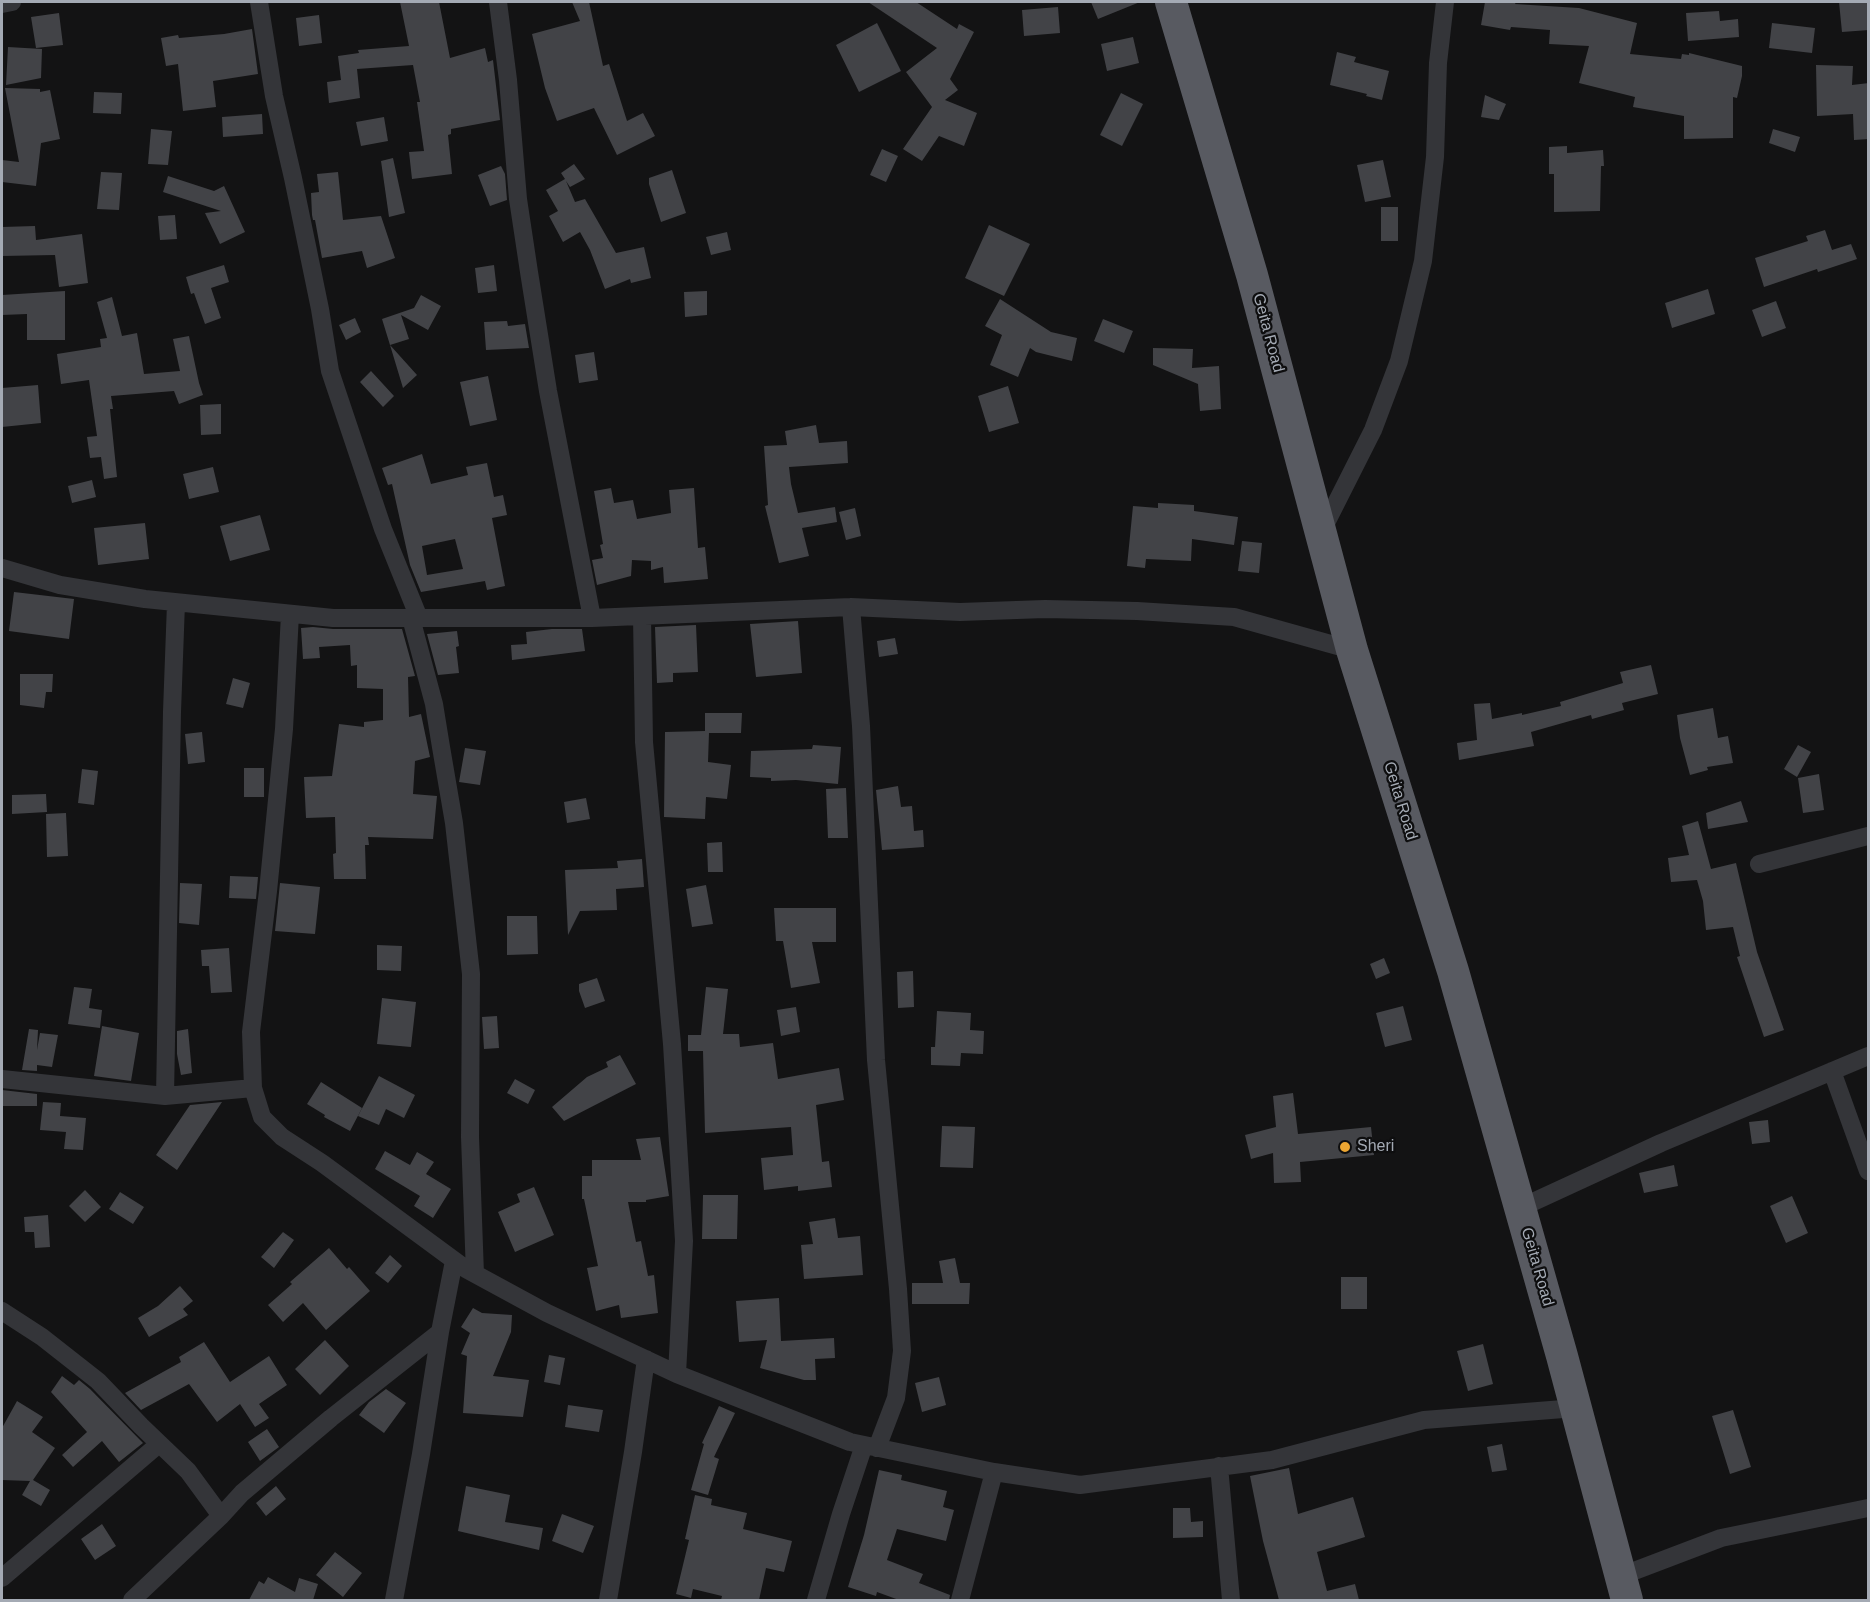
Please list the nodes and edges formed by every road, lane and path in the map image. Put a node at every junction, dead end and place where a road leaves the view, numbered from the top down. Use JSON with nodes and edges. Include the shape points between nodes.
{"nodes":[{"id":1,"x":10,"y":2,"type":"edge"},
{"id":2,"x":259,"y":2,"type":"edge"},
{"id":3,"x":498,"y":2,"type":"edge"},
{"id":4,"x":1171,"y":2,"type":"edge"},
{"id":5,"x":1445,"y":2,"type":"edge"},
{"id":6,"x":2,"y":4,"type":"edge"},
{"id":7,"x":1321,"y":533,"type":"junction"},
{"id":8,"x":2,"y":568,"type":"edge"},
{"id":9,"x":176,"y":603,"type":"junction"},
{"id":10,"x":851,"y":607,"type":"junction"},
{"id":11,"x":290,"y":614,"type":"junction"},
{"id":12,"x":642,"y":616,"type":"junction"},
{"id":13,"x":415,"y":618,"type":"junction"},
{"id":14,"x":592,"y":618,"type":"junction"},
{"id":15,"x":1352,"y":650,"type":"junction"},
{"id":16,"x":1869,"y":836,"type":"edge"},
{"id":17,"x":1759,"y":864,"type":"dead end"},
{"id":18,"x":1869,"y":1056,"type":"edge"},
{"id":19,"x":1832,"y":1071,"type":"junction"},
{"id":20,"x":2,"y":1079,"type":"edge"},
{"id":21,"x":253,"y":1088,"type":"junction"},
{"id":22,"x":165,"y":1096,"type":"junction"},
{"id":23,"x":1869,"y":1171,"type":"edge"},
{"id":24,"x":1520,"y":1208,"type":"junction"},
{"id":25,"x":454,"y":1261,"type":"junction"},
{"id":26,"x":475,"y":1274,"type":"junction"},
{"id":27,"x":2,"y":1311,"type":"edge"},
{"id":28,"x":440,"y":1332,"type":"junction"},
{"id":29,"x":646,"y":1359,"type":"junction"},
{"id":30,"x":677,"y":1374,"type":"junction"},
{"id":31,"x":1576,"y":1408,"type":"junction"},
{"id":32,"x":159,"y":1444,"type":"junction"},
{"id":33,"x":870,"y":1446,"type":"junction"},
{"id":34,"x":1219,"y":1467,"type":"junction"},
{"id":35,"x":994,"y":1472,"type":"junction"},
{"id":36,"x":1869,"y":1508,"type":"edge"},
{"id":37,"x":221,"y":1516,"type":"junction"},
{"id":38,"x":2,"y":1578,"type":"edge"},
{"id":39,"x":1624,"y":1588,"type":"edge"},
{"id":40,"x":132,"y":1600,"type":"edge"},
{"id":41,"x":394,"y":1600,"type":"edge"},
{"id":42,"x":608,"y":1600,"type":"edge"},
{"id":43,"x":816,"y":1600,"type":"edge"},
{"id":44,"x":960,"y":1600,"type":"edge"},
{"id":45,"x":1232,"y":1600,"type":"edge"}],
"edges":[{"from":1,"to":6,"type":"street"},
{"from":2,"to":13,"type":"street","via":[[274,96],[330,371]]},
{"from":3,"to":14,"type":"street","via":[[518,200],[548,391]]},
{"from":4,"to":7,"type":"highway","name":"Geita Road","via":[[1252,275]]},
{"from":5,"to":7,"type":"street","via":[[1438,63],[1435,158],[1420,272],[1399,361],[1373,430]]},
{"from":7,"to":15,"type":"highway","name":"Geita Road"},
{"from":8,"to":9,"type":"street","via":[[60,585]]},
{"from":9,"to":11,"type":"street"},
{"from":9,"to":22,"type":"street"},
{"from":10,"to":12,"type":"street"},
{"from":10,"to":15,"type":"street","via":[[960,612],[1137,611],[1234,617]]},
{"from":10,"to":33,"type":"street","via":[[861,726],[876,1060],[902,1351],[896,1398]]},
{"from":11,"to":13,"type":"street"},
{"from":11,"to":21,"type":"street","via":[[282,741],[251,1032]]},
{"from":12,"to":14,"type":"street"},
{"from":12,"to":30,"type":"street","via":[[644,742],[672,1044],[684,1241]]},
{"from":13,"to":14,"type":"street"},
{"from":13,"to":26,"type":"street","via":[[440,737],[471,974],[470,1148]]},
{"from":15,"to":24,"type":"highway","name":"Geita Road","via":[[1453,971]]},
{"from":16,"to":17,"type":"street"},
{"from":18,"to":19,"type":"street"},
{"from":19,"to":23,"type":"street"},
{"from":19,"to":24,"type":"street"},
{"from":20,"to":22,"type":"street"},
{"from":21,"to":22,"type":"street"},
{"from":21,"to":25,"type":"street","via":[[262,1117],[282,1137]]},
{"from":24,"to":31,"type":"highway","name":"Geita Road"},
{"from":25,"to":26,"type":"street"},
{"from":25,"to":28,"type":"street"},
{"from":26,"to":29,"type":"street"},
{"from":27,"to":32,"type":"street","via":[[98,1381]]},
{"from":28,"to":37,"type":"street","via":[[295,1448]]},
{"from":28,"to":41,"type":"street"},
{"from":29,"to":30,"type":"street"},
{"from":29,"to":42,"type":"street"},
{"from":30,"to":33,"type":"street","via":[[850,1442]]},
{"from":31,"to":34,"type":"street","via":[[1424,1420],[1272,1460]]},
{"from":31,"to":39,"type":"highway","name":"Geita Road"},
{"from":32,"to":37,"type":"street","via":[[188,1471]]},
{"from":32,"to":38,"type":"street"},
{"from":33,"to":35,"type":"street"},
{"from":33,"to":43,"type":"street","via":[[841,1514]]},
{"from":34,"to":35,"type":"street","via":[[1080,1485]]},
{"from":34,"to":45,"type":"street"},
{"from":35,"to":44,"type":"street"},
{"from":36,"to":39,"type":"street","via":[[1721,1538]]},
{"from":37,"to":40,"type":"street"}]}
